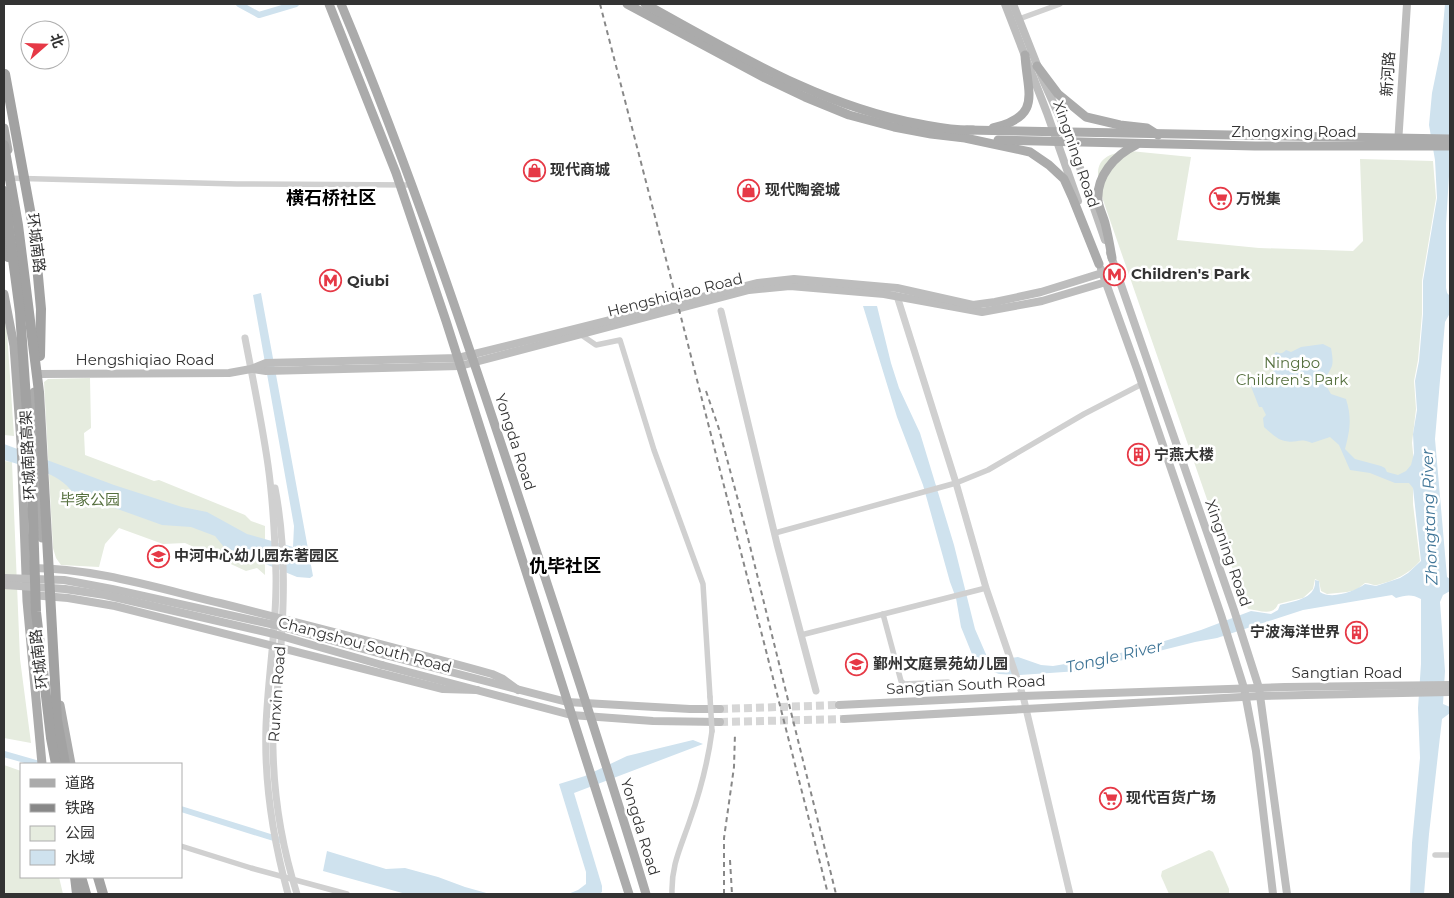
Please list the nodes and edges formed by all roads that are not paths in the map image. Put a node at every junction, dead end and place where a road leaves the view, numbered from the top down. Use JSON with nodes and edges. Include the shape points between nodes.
{"nodes":[{"id":1,"x":341,"y":4,"type":"edge"},
{"id":2,"x":627,"y":4,"type":"edge"},
{"id":3,"x":645,"y":4,"type":"edge"},
{"id":4,"x":1005,"y":4,"type":"edge"},
{"id":5,"x":1013,"y":4,"type":"edge"},
{"id":6,"x":1060,"y":4,"type":"edge"},
{"id":7,"x":1407,"y":4,"type":"edge"},
{"id":8,"x":330,"y":6,"type":"edge"},
{"id":9,"x":1019,"y":19,"type":"junction"},
{"id":10,"x":1025,"y":55,"type":"junction"},
{"id":11,"x":1037,"y":66,"type":"junction"},
{"id":12,"x":4,"y":73,"type":"edge"},
{"id":13,"x":850,"y":111,"type":"junction"},
{"id":14,"x":1086,"y":117,"type":"joint"},
{"id":15,"x":4,"y":128,"type":"edge"},
{"id":16,"x":1066,"y":132,"type":"junction"},
{"id":17,"x":966,"y":134,"type":"junction"},
{"id":18,"x":1158,"y":135,"type":"junction"},
{"id":19,"x":1055,"y":137,"type":"junction"},
{"id":20,"x":1450,"y":139,"type":"edge"},
{"id":21,"x":1071,"y":142,"type":"junction"},
{"id":22,"x":1398,"y":143,"type":"junction"},
{"id":23,"x":1138,"y":144,"type":"junction"},
{"id":24,"x":4,"y":145,"type":"edge"},
{"id":25,"x":1450,"y":146,"type":"edge"},
{"id":26,"x":8,"y":179,"type":"edge"},
{"id":27,"x":400,"y":185,"type":"junction"},
{"id":28,"x":413,"y":185,"type":"junction"},
{"id":29,"x":4,"y":191,"type":"edge"},
{"id":30,"x":4,"y":231,"type":"edge"},
{"id":31,"x":1112,"y":258,"type":"junction"},
{"id":32,"x":1099,"y":264,"type":"junction"},
{"id":33,"x":1102,"y":273,"type":"junction"},
{"id":34,"x":1106,"y":282,"type":"junction"},
{"id":35,"x":4,"y":294,"type":"edge"},
{"id":36,"x":897,"y":296,"type":"junction"},
{"id":37,"x":721,"y":311,"type":"dead end"},
{"id":38,"x":20,"y":312,"type":"junction"},
{"id":39,"x":580,"y":334,"type":"junction"},
{"id":40,"x":245,"y":338,"type":"dead end"},
{"id":41,"x":473,"y":359,"type":"junction"},
{"id":42,"x":459,"y":362,"type":"junction"},
{"id":43,"x":251,"y":369,"type":"junction"},
{"id":44,"x":39,"y":374,"type":"junction"},
{"id":45,"x":1142,"y":384,"type":"junction"},
{"id":46,"x":39,"y":392,"type":"junction"},
{"id":47,"x":268,"y":463,"type":"junction"},
{"id":48,"x":956,"y":483,"type":"junction"},
{"id":49,"x":775,"y":533,"type":"junction"},
{"id":50,"x":26,"y":568,"type":"junction"},
{"id":51,"x":45,"y":568,"type":"junction"},
{"id":52,"x":4,"y":578,"type":"edge"},
{"id":53,"x":4,"y":585,"type":"edge"},
{"id":54,"x":986,"y":588,"type":"junction"},
{"id":55,"x":26,"y":595,"type":"junction"},
{"id":56,"x":47,"y":596,"type":"junction"},
{"id":57,"x":883,"y":614,"type":"junction"},
{"id":58,"x":275,"y":617,"type":"junction"},
{"id":59,"x":801,"y":635,"type":"junction"},
{"id":60,"x":273,"y":647,"type":"junction"},
{"id":61,"x":948,"y":682,"type":"dead end"},
{"id":62,"x":1450,"y":685,"type":"edge"},
{"id":63,"x":1244,"y":688,"type":"junction"},
{"id":64,"x":1259,"y":688,"type":"junction"},
{"id":65,"x":477,"y":690,"type":"junction"},
{"id":66,"x":518,"y":690,"type":"junction"},
{"id":67,"x":816,"y":690,"type":"dead end"},
{"id":68,"x":1396,"y":690,"type":"junction"},
{"id":69,"x":1450,"y":692,"type":"edge"},
{"id":70,"x":1023,"y":696,"type":"junction"},
{"id":71,"x":1260,"y":696,"type":"junction"},
{"id":72,"x":1246,"y":697,"type":"junction"},
{"id":73,"x":567,"y":702,"type":"junction"},
{"id":74,"x":586,"y":704,"type":"junction"},
{"id":75,"x":839,"y":705,"type":"tunnel mouth"},
{"id":76,"x":720,"y":709,"type":"tunnel mouth"},
{"id":77,"x":1027,"y":710,"type":"junction"},
{"id":78,"x":571,"y":715,"type":"junction"},
{"id":79,"x":591,"y":717,"type":"junction"},
{"id":80,"x":844,"y":719,"type":"tunnel mouth"},
{"id":81,"x":720,"y":722,"type":"tunnel mouth"},
{"id":82,"x":42,"y":763,"type":"edge"},
{"id":83,"x":56,"y":763,"type":"edge"},
{"id":84,"x":65,"y":763,"type":"edge"},
{"id":85,"x":71,"y":763,"type":"edge"},
{"id":86,"x":182,"y":846,"type":"edge"},
{"id":87,"x":1434,"y":855,"type":"dead end"},
{"id":88,"x":1450,"y":855,"type":"edge"},
{"id":89,"x":284,"y":877,"type":"junction"},
{"id":90,"x":71,"y":878,"type":"edge"},
{"id":91,"x":75,"y":878,"type":"edge"},
{"id":92,"x":81,"y":878,"type":"edge"},
{"id":93,"x":96,"y":878,"type":"edge"},
{"id":94,"x":96,"y":878,"type":"edge"},
{"id":95,"x":102,"y":878,"type":"edge"},
{"id":96,"x":292,"y":879,"type":"junction"},
{"id":97,"x":77,"y":894,"type":"edge"},
{"id":98,"x":86,"y":894,"type":"edge"},
{"id":99,"x":97,"y":894,"type":"edge"},
{"id":100,"x":103,"y":894,"type":"edge"},
{"id":101,"x":107,"y":894,"type":"edge"},
{"id":102,"x":288,"y":894,"type":"edge"},
{"id":103,"x":297,"y":894,"type":"edge"},
{"id":104,"x":347,"y":894,"type":"edge"},
{"id":105,"x":629,"y":894,"type":"edge"},
{"id":106,"x":646,"y":894,"type":"edge"},
{"id":107,"x":672,"y":894,"type":"edge"},
{"id":108,"x":1070,"y":894,"type":"edge"},
{"id":109,"x":1273,"y":894,"type":"edge"},
{"id":110,"x":1287,"y":894,"type":"edge"}],
"edges":[{"from":1,"to":28,"type":"main road","name":"Yongda Road"},
{"from":2,"to":13,"type":"main road","via":[[765,78],[805,97]]},
{"from":3,"to":13,"type":"main road"},
{"from":4,"to":10,"type":"main road","name":"Xingning Road"},
{"from":5,"to":9,"type":"main road","name":"Xingning Road"},
{"from":6,"to":9,"type":"street"},
{"from":7,"to":22,"type":"main road","name":"新河路"},
{"from":8,"to":27,"type":"main road","name":"Yongda Road"},
{"from":9,"to":11,"type":"main road","name":"Xingning Road"},
{"from":10,"to":17,"type":"main road","name":"Xingning Road","via":[[1030,96],[1024,112],[1008,124]]},
{"from":10,"to":19,"type":"main road","name":"Xingning Road"},
{"from":11,"to":14,"type":"main road","name":"Xingning Road","via":[[1058,94]]},
{"from":11,"to":16,"type":"main road","name":"Xingning Road"},
{"from":12,"to":44,"type":"highway","bridge":true,"via":[[34,232],[41,309]]},
{"from":13,"to":17,"type":"main road","name":"Zhongxing Road","via":[[894,127],[930,134]]},
{"from":14,"to":18,"type":"main road","name":"Zhongxing Road","via":[[1148,128]]},
{"from":15,"to":26,"type":"main road","name":"环城南路"},
{"from":16,"to":18,"type":"main road","name":"Zhongxing Road"},
{"from":16,"to":19,"type":"main road","name":"Zhongxing Road"},
{"from":16,"to":21,"type":"main road","name":"Xingning Road"},
{"from":17,"to":19,"type":"main road","name":"Zhongxing Road","via":[[1035,142]]},
{"from":17,"to":32,"type":"main road","name":"Xingning Road","via":[[1030,152],[1064,179]]},
{"from":18,"to":22,"type":"main road","name":"Zhongxing Road"},
{"from":19,"to":21,"type":"main road","name":"Zhongxing Road"},
{"from":19,"to":32,"type":"main road","name":"Xingning Road"},
{"from":20,"to":22,"type":"main road","name":"Zhongxing Road"},
{"from":21,"to":23,"type":"main road","name":"Zhongxing Road"},
{"from":21,"to":31,"type":"main road","name":"Xingning Road"},
{"from":22,"to":23,"type":"main road","name":"Zhongxing Road"},
{"from":22,"to":25,"type":"main road","name":"Zhongxing Road"},
{"from":23,"to":31,"type":"main road","name":"Xingning Road","via":[[1114,159],[1098,192]]},
{"from":24,"to":46,"type":"highway","name":"环城南路高架","bridge":true},
{"from":26,"to":27,"type":"street"},
{"from":26,"to":51,"type":"main road","name":"环城南路","via":[[22,234]]},
{"from":27,"to":28,"type":"street"},
{"from":27,"to":42,"type":"main road","name":"Yongda Road"},
{"from":28,"to":41,"type":"main road","name":"Yongda Road"},
{"from":29,"to":38,"type":"highway","name":"环城南路高架","bridge":true},
{"from":30,"to":38,"type":"highway","bridge":true},
{"from":31,"to":64,"type":"main road","name":"Xingning Road"},
{"from":32,"to":33,"type":"main road","name":"Xingning Road"},
{"from":33,"to":34,"type":"main road","name":"Xingning Road"},
{"from":33,"to":41,"type":"main road","name":"Hengshiqiao Road","via":[[1041,292],[973,305],[897,288],[778,280]]},
{"from":34,"to":36,"type":"main road","name":"Hengshiqiao Road","via":[[1042,301],[989,312],[974,312]]},
{"from":34,"to":45,"type":"main road","name":"Xingning Road"},
{"from":35,"to":50,"type":"main road","name":"环城南路","via":[[14,346]]},
{"from":36,"to":39,"type":"main road","name":"Hengshiqiao Road","via":[[808,287],[765,288]]},
{"from":36,"to":48,"type":"street"},
{"from":37,"to":49,"type":"street"},
{"from":38,"to":83,"type":"highway","name":"环城南路高架","bridge":true,"via":[[32,486],[36,612]]},
{"from":39,"to":41,"type":"main road","name":"Hengshiqiao Road"},
{"from":39,"to":107,"type":"street","bridge":true,"via":[[596,345],[620,340],[654,450],[703,584],[712,731],[710,751],[675,858]]},
{"from":40,"to":43,"type":"street","name":"Runxin Road"},
{"from":41,"to":42,"type":"main road","name":"Hengshiqiao Road"},
{"from":41,"to":74,"type":"main road","name":"Yongda Road"},
{"from":42,"to":43,"type":"main road","name":"Hengshiqiao Road","via":[[266,363]]},
{"from":42,"to":73,"type":"main road","name":"Yongda Road"},
{"from":43,"to":44,"type":"main road","name":"Hengshiqiao Road","via":[[229,373]]},
{"from":43,"to":47,"type":"street","name":"Runxin Road"},
{"from":44,"to":46,"type":"highway","bridge":true},
{"from":45,"to":48,"type":"street","via":[[988,470]]},
{"from":45,"to":63,"type":"main road","name":"Xingning Road"},
{"from":46,"to":84,"type":"highway","name":"环城南路高架","bridge":true,"via":[[57,720]]},
{"from":47,"to":58,"type":"street","name":"Runxin Road","via":[[276,575]]},
{"from":47,"to":96,"type":"street","name":"Runxin Road","via":[[280,519],[284,564],[284,611],[273,738],[275,792]]},
{"from":48,"to":49,"type":"street"},
{"from":48,"to":54,"type":"street"},
{"from":49,"to":59,"type":"street"},
{"from":50,"to":51,"type":"main road"},
{"from":50,"to":55,"type":"main road","name":"环城南路"},
{"from":51,"to":56,"type":"main road","name":"环城南路"},
{"from":51,"to":58,"type":"main road","via":[[82,571],[130,581]]},
{"from":52,"to":66,"type":"main road","name":"Changshou South Road","bridge":true,"via":[[64,580],[112,589],[275,625]]},
{"from":53,"to":65,"type":"main road","name":"Changshou South Road","bridge":true,"via":[[65,589],[114,597],[274,634]]},
{"from":54,"to":57,"type":"street"},
{"from":54,"to":70,"type":"street"},
{"from":55,"to":56,"type":"main road"},
{"from":55,"to":82,"type":"main road","name":"环城南路"},
{"from":56,"to":60,"type":"main road","via":[[115,606]]},
{"from":56,"to":85,"type":"main road","name":"环城南路","via":[[52,667]]},
{"from":57,"to":59,"type":"street"},
{"from":57,"to":61,"type":"street","via":[[901,682]]},
{"from":58,"to":60,"type":"street","name":"Runxin Road"},
{"from":58,"to":66,"type":"main road","via":[[492,674]]},
{"from":59,"to":67,"type":"street"},
{"from":60,"to":65,"type":"main road","via":[[443,689]]},
{"from":60,"to":89,"type":"street","name":"Runxin Road","via":[[266,725],[268,790]]},
{"from":62,"to":68,"type":"main road","name":"Sangtian Road"},
{"from":63,"to":64,"type":"main road","name":"Sangtian Road"},
{"from":63,"to":70,"type":"main road","name":"Sangtian South Road"},
{"from":63,"to":72,"type":"main road"},
{"from":64,"to":68,"type":"main road","name":"Sangtian Road"},
{"from":64,"to":71,"type":"main road","name":"Xingning Road"},
{"from":65,"to":78,"type":"main road","name":"Changshou South Road"},
{"from":66,"to":73,"type":"main road","name":"Changshou South Road"},
{"from":68,"to":69,"type":"main road","name":"Sangtian Road"},
{"from":68,"to":71,"type":"main road","name":"Sangtian Road"},
{"from":70,"to":75,"type":"main road","name":"Sangtian South Road"},
{"from":70,"to":77,"type":"street"},
{"from":71,"to":72,"type":"main road","name":"Sangtian Road"},
{"from":71,"to":110,"type":"main road","name":"Xingning Road"},
{"from":72,"to":77,"type":"main road","name":"Sangtian South Road"},
{"from":72,"to":109,"type":"main road","via":[[1256,751]]},
{"from":73,"to":74,"type":"main road","name":"Changshou South Road"},
{"from":73,"to":78,"type":"main road","name":"Yongda Road"},
{"from":74,"to":76,"type":"main road","name":"Changshou South Road"},
{"from":74,"to":79,"type":"main road","name":"Yongda Road"},
{"from":77,"to":80,"type":"main road","name":"Sangtian South Road"},
{"from":77,"to":108,"type":"street"},
{"from":78,"to":79,"type":"main road","name":"Changshou South Road"},
{"from":78,"to":105,"type":"main road","name":"Yongda Road"},
{"from":79,"to":81,"type":"main road","name":"Changshou South Road","via":[[653,722]]},
{"from":79,"to":106,"type":"main road","name":"Yongda Road"},
{"from":86,"to":89,"type":"street"},
{"from":87,"to":88,"type":"street"},
{"from":89,"to":96,"type":"street"},
{"from":89,"to":102,"type":"street","name":"Runxin Road"},
{"from":90,"to":97,"type":"main road"},
{"from":91,"to":97,"type":"highway"},
{"from":92,"to":98,"type":"highway"},
{"from":93,"to":99,"type":"highway"},
{"from":94,"to":100,"type":"highway"},
{"from":95,"to":101,"type":"main road"},
{"from":96,"to":103,"type":"street","name":"Runxin Road"},
{"from":96,"to":104,"type":"street"}]}
